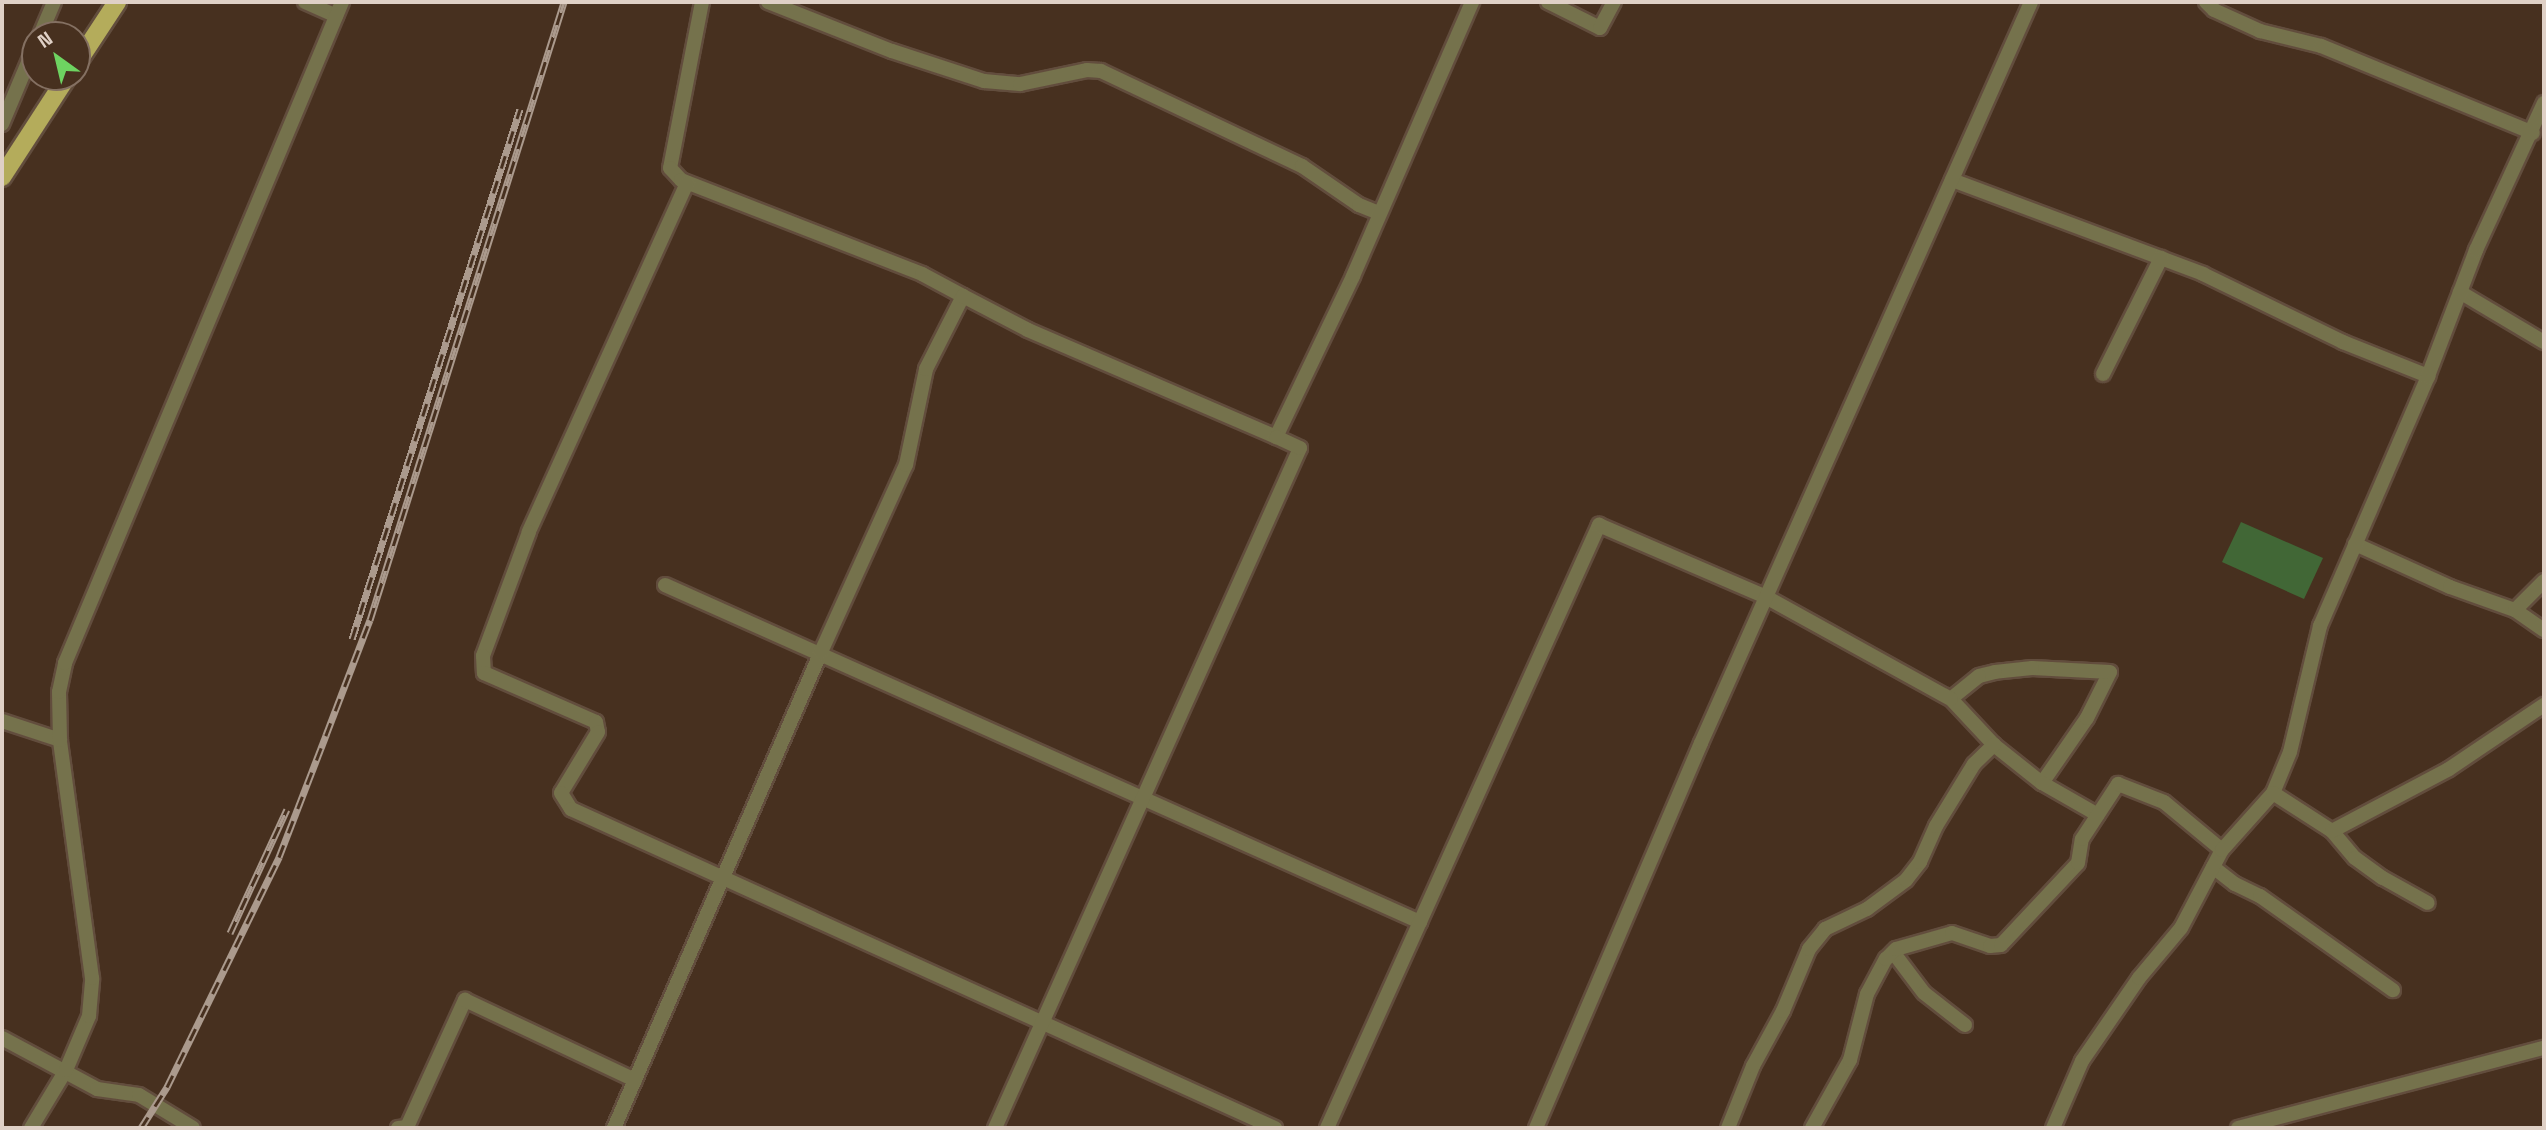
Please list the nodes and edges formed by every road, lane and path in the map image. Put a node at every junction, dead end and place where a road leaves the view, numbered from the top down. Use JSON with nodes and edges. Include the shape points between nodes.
{"nodes":[{"id":1,"x":54,"y":2,"type":"edge"},
{"id":2,"x":117,"y":2,"type":"edge"},
{"id":3,"x":305,"y":2,"type":"edge"},
{"id":4,"x":702,"y":2,"type":"edge"},
{"id":5,"x":768,"y":2,"type":"edge"},
{"id":6,"x":1472,"y":2,"type":"edge"},
{"id":7,"x":1548,"y":2,"type":"edge"},
{"id":8,"x":1614,"y":2,"type":"edge"},
{"id":9,"x":2031,"y":2,"type":"edge"},
{"id":10,"x":2206,"y":2,"type":"edge"},
{"id":11,"x":339,"y":9,"type":"edge"},
{"id":12,"x":46,"y":21,"type":"edge"},
{"id":13,"x":91,"y":41,"type":"edge"},
{"id":14,"x":21,"y":79,"type":"edge"},
{"id":15,"x":58,"y":91,"type":"edge"},
{"id":16,"x":2544,"y":103,"type":"edge"},
{"id":17,"x":2,"y":124,"type":"edge"},
{"id":18,"x":2537,"y":132,"type":"edge"},
{"id":19,"x":2,"y":177,"type":"edge"},
{"id":20,"x":1952,"y":180,"type":"junction"},
{"id":21,"x":687,"y":183,"type":"junction"},
{"id":22,"x":1379,"y":214,"type":"junction"},
{"id":23,"x":2161,"y":258,"type":"junction"},
{"id":24,"x":2460,"y":292,"type":"junction"},
{"id":25,"x":963,"y":296,"type":"junction"},
{"id":26,"x":2544,"y":342,"type":"edge"},
{"id":27,"x":2103,"y":373,"type":"dead end"},
{"id":28,"x":2428,"y":376,"type":"junction"},
{"id":29,"x":1276,"y":437,"type":"junction"},
{"id":30,"x":2355,"y":544,"type":"junction"},
{"id":31,"x":2544,"y":581,"type":"edge"},
{"id":32,"x":665,"y":585,"type":"dead end"},
{"id":33,"x":1766,"y":597,"type":"junction"},
{"id":34,"x":2515,"y":610,"type":"junction"},
{"id":35,"x":2544,"y":630,"type":"edge"},
{"id":36,"x":821,"y":652,"type":"junction"},
{"id":37,"x":1951,"y":699,"type":"junction"},
{"id":38,"x":2544,"y":705,"type":"edge"},
{"id":39,"x":2,"y":721,"type":"edge"},
{"id":40,"x":60,"y":740,"type":"junction"},
{"id":41,"x":1994,"y":746,"type":"junction"},
{"id":42,"x":2042,"y":783,"type":"junction"},
{"id":43,"x":2273,"y":793,"type":"junction"},
{"id":44,"x":1143,"y":797,"type":"junction"},
{"id":45,"x":2098,"y":815,"type":"junction"},
{"id":46,"x":2332,"y":831,"type":"junction"},
{"id":47,"x":2222,"y":850,"type":"junction"},
{"id":48,"x":2213,"y":867,"type":"junction"},
{"id":49,"x":722,"y":878,"type":"junction"},
{"id":50,"x":2428,"y":903,"type":"dead end"},
{"id":51,"x":1420,"y":922,"type":"junction"},
{"id":52,"x":1893,"y":953,"type":"junction"},
{"id":53,"x":2393,"y":990,"type":"dead end"},
{"id":54,"x":1041,"y":1025,"type":"junction"},
{"id":55,"x":1965,"y":1025,"type":"dead end"},
{"id":56,"x":2,"y":1038,"type":"edge"},
{"id":57,"x":2544,"y":1048,"type":"edge"},
{"id":58,"x":64,"y":1073,"type":"junction"},
{"id":59,"x":635,"y":1080,"type":"junction"},
{"id":60,"x":1539,"y":1127,"type":"edge"},
{"id":61,"x":31,"y":1128,"type":"edge"},
{"id":62,"x":193,"y":1128,"type":"edge"},
{"id":63,"x":398,"y":1128,"type":"edge"},
{"id":64,"x":614,"y":1128,"type":"edge"},
{"id":65,"x":995,"y":1128,"type":"edge"},
{"id":66,"x":1275,"y":1128,"type":"edge"},
{"id":67,"x":1327,"y":1128,"type":"edge"},
{"id":68,"x":1728,"y":1128,"type":"edge"},
{"id":69,"x":1812,"y":1128,"type":"edge"},
{"id":70,"x":2053,"y":1128,"type":"edge"},
{"id":71,"x":2238,"y":1128,"type":"edge"}],
"edges":[{"from":1,"to":12,"type":"street"},
{"from":2,"to":13,"type":"main road"},
{"from":3,"to":11,"type":"street"},
{"from":4,"to":21,"type":"street","via":[[670,168]]},
{"from":5,"to":22,"type":"street","via":[[892,51],[984,80],[1020,84],[1101,71],[1302,166]]},
{"from":6,"to":22,"type":"street"},
{"from":7,"to":8,"type":"street","via":[[1600,28]]},
{"from":9,"to":20,"type":"street"},
{"from":10,"to":18,"type":"street","via":[[2260,31],[2321,46]]},
{"from":11,"to":40,"type":"street","via":[[65,663],[59,692]]},
{"from":14,"to":17,"type":"street"},
{"from":15,"to":19,"type":"main road"},
{"from":16,"to":18,"type":"street"},
{"from":18,"to":24,"type":"street","via":[[2476,250]]},
{"from":20,"to":23,"type":"street"},
{"from":20,"to":33,"type":"street"},
{"from":21,"to":25,"type":"street","via":[[922,274]]},
{"from":21,"to":49,"type":"street","via":[[529,532],[481,664],[484,673],[596,722],[598,732],[561,793],[571,809]]},
{"from":22,"to":29,"type":"street"},
{"from":23,"to":27,"type":"street"},
{"from":23,"to":28,"type":"street"},
{"from":24,"to":26,"type":"street"},
{"from":24,"to":28,"type":"street"},
{"from":25,"to":29,"type":"street","via":[[1028,330]]},
{"from":25,"to":36,"type":"street","via":[[926,369],[906,466]]},
{"from":28,"to":30,"type":"street"},
{"from":29,"to":44,"type":"street","via":[[1300,449]]},
{"from":30,"to":34,"type":"street","via":[[2450,587]]},
{"from":30,"to":43,"type":"street","via":[[2320,626],[2290,752]]},
{"from":31,"to":34,"type":"street"},
{"from":32,"to":36,"type":"street"},
{"from":33,"to":37,"type":"street"},
{"from":33,"to":51,"type":"street","via":[[1599,524]]},
{"from":33,"to":60,"type":"street"},
{"from":34,"to":35,"type":"street"},
{"from":36,"to":44,"type":"street"},
{"from":36,"to":49,"type":"street"},
{"from":37,"to":41,"type":"street"},
{"from":37,"to":42,"type":"street","via":[[1979,676],[1995,672],[2032,668],[2110,672],[2087,718]]},
{"from":38,"to":46,"type":"street","via":[[2449,769]]},
{"from":39,"to":40,"type":"street"},
{"from":40,"to":58,"type":"street","via":[[92,978],[89,1016]]},
{"from":41,"to":42,"type":"street"},
{"from":41,"to":68,"type":"street","via":[[1974,764],[1906,880],[1867,909],[1825,929],[1810,949]]},
{"from":42,"to":45,"type":"street"},
{"from":43,"to":46,"type":"street"},
{"from":43,"to":47,"type":"street"},
{"from":44,"to":51,"type":"street"},
{"from":44,"to":54,"type":"street"},
{"from":45,"to":47,"type":"street","via":[[2118,784],[2164,802]]},
{"from":45,"to":52,"type":"street","via":[[2082,839],[2078,863],[2001,944],[1990,946],[1952,933]]},
{"from":46,"to":50,"type":"street","via":[[2355,858]]},
{"from":47,"to":48,"type":"street"},
{"from":48,"to":53,"type":"street"},
{"from":48,"to":70,"type":"street","via":[[2181,928],[2139,978],[2082,1061]]},
{"from":49,"to":54,"type":"street"},
{"from":49,"to":59,"type":"street"},
{"from":51,"to":67,"type":"street"},
{"from":52,"to":55,"type":"street","via":[[1924,993]]},
{"from":52,"to":69,"type":"street","via":[[1875,975],[1850,1060]]},
{"from":54,"to":65,"type":"street"},
{"from":54,"to":66,"type":"street"},
{"from":56,"to":58,"type":"street"},
{"from":57,"to":71,"type":"street"},
{"from":58,"to":61,"type":"street"},
{"from":58,"to":62,"type":"street","via":[[97,1088],[139,1095]]},
{"from":59,"to":63,"type":"street","via":[[465,1000],[407,1127]]},
{"from":59,"to":64,"type":"street"}]}
